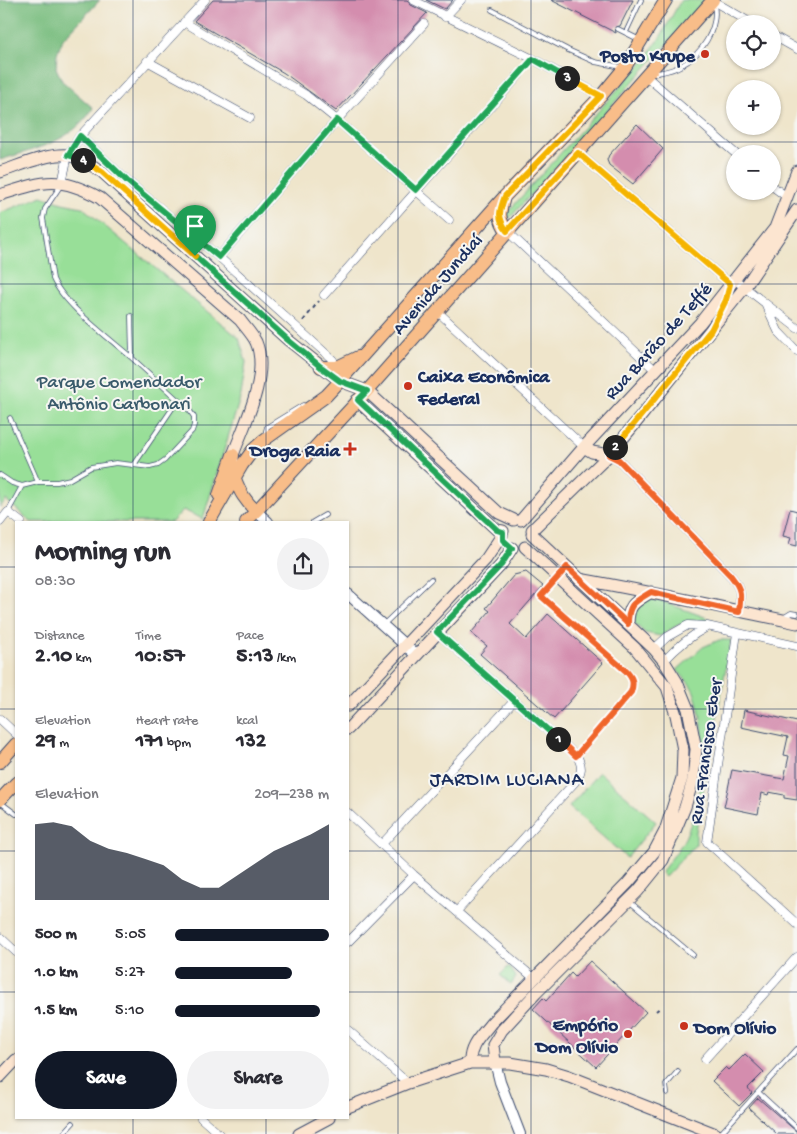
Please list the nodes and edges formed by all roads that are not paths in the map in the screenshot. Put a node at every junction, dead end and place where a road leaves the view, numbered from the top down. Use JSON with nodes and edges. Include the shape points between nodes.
{"nodes":[{"id":1,"x":205,"y":0,"type":"edge"},
{"id":2,"x":413,"y":0,"type":"edge"},
{"id":3,"x":461,"y":0,"type":"edge"},
{"id":4,"x":641,"y":0,"type":"edge"},
{"id":5,"x":666,"y":0,"type":"edge"},
{"id":6,"x":713,"y":0,"type":"edge"},
{"id":7,"x":492,"y":10,"type":"dead end"},
{"id":8,"x":738,"y":15,"type":"edge"},
{"id":9,"x":445,"y":17,"type":"junction"},
{"id":10,"x":184,"y":22,"type":"junction"},
{"id":11,"x":424,"y":24,"type":"dead end"},
{"id":12,"x":618,"y":29,"type":"dead end"},
{"id":13,"x":626,"y":32,"type":"junction"},
{"id":14,"x":781,"y":40,"type":"edge"},
{"id":15,"x":642,"y":41,"type":"junction"},
{"id":16,"x":797,"y":49,"type":"edge"},
{"id":17,"x":148,"y":61,"type":"junction"},
{"id":18,"x":625,"y":67,"type":"junction"},
{"id":19,"x":519,"y":75,"type":"dead end"},
{"id":20,"x":646,"y":76,"type":"junction"},
{"id":21,"x":601,"y":96,"type":"junction"},
{"id":22,"x":250,"y":118,"type":"dead end"},
{"id":23,"x":337,"y":120,"type":"junction"},
{"id":24,"x":80,"y":136,"type":"junction"},
{"id":25,"x":726,"y":145,"type":"edge"},
{"id":26,"x":578,"y":153,"type":"junction"},
{"id":27,"x":68,"y":155,"type":"junction"},
{"id":28,"x":0,"y":172,"type":"edge"},
{"id":29,"x":797,"y":173,"type":"edge"},
{"id":30,"x":62,"y":183,"type":"junction"},
{"id":31,"x":416,"y":190,"type":"junction"},
{"id":32,"x":781,"y":191,"type":"edge"},
{"id":33,"x":0,"y":195,"type":"edge"},
{"id":34,"x":505,"y":196,"type":"junction"},
{"id":35,"x":792,"y":197,"type":"edge"},
{"id":36,"x":797,"y":210,"type":"edge"},
{"id":37,"x":449,"y":220,"type":"dead end"},
{"id":38,"x":507,"y":231,"type":"junction"},
{"id":39,"x":219,"y":257,"type":"junction"},
{"id":40,"x":732,"y":282,"type":"junction"},
{"id":41,"x":745,"y":287,"type":"junction"},
{"id":42,"x":324,"y":295,"type":"road end"},
{"id":43,"x":765,"y":303,"type":"junction"},
{"id":44,"x":437,"y":310,"type":"junction"},
{"id":45,"x":131,"y":316,"type":"dead end"},
{"id":46,"x":297,"y":328,"type":"junction"},
{"id":47,"x":797,"y":328,"type":"edge"},
{"id":48,"x":711,"y":330,"type":"junction"},
{"id":49,"x":288,"y":340,"type":"junction"},
{"id":50,"x":797,"y":351,"type":"edge"},
{"id":51,"x":364,"y":353,"type":"junction"},
{"id":52,"x":132,"y":358,"type":"junction"},
{"id":53,"x":333,"y":360,"type":"dead end"},
{"id":54,"x":321,"y":367,"type":"junction"},
{"id":55,"x":655,"y":370,"type":"junction"},
{"id":56,"x":673,"y":377,"type":"junction"},
{"id":57,"x":340,"y":381,"type":"junction"},
{"id":58,"x":367,"y":391,"type":"junction"},
{"id":59,"x":178,"y":400,"type":"junction"},
{"id":60,"x":358,"y":400,"type":"junction"},
{"id":61,"x":10,"y":418,"type":"dead end"},
{"id":62,"x":584,"y":447,"type":"junction"},
{"id":63,"x":233,"y":455,"type":"junction"},
{"id":64,"x":609,"y":455,"type":"junction"},
{"id":65,"x":134,"y":465,"type":"junction"},
{"id":66,"x":0,"y":475,"type":"edge"},
{"id":67,"x":235,"y":479,"type":"junction"},
{"id":68,"x":38,"y":482,"type":"junction"},
{"id":69,"x":22,"y":486,"type":"junction"},
{"id":70,"x":256,"y":511,"type":"junction"},
{"id":71,"x":8,"y":512,"type":"junction"},
{"id":72,"x":325,"y":516,"type":"dead end"},
{"id":73,"x":517,"y":520,"type":"junction"},
{"id":74,"x":20,"y":521,"type":"edge"},
{"id":75,"x":210,"y":521,"type":"edge"},
{"id":76,"x":247,"y":521,"type":"edge"},
{"id":77,"x":267,"y":521,"type":"edge"},
{"id":78,"x":316,"y":521,"type":"edge"},
{"id":79,"x":0,"y":522,"type":"edge"},
{"id":80,"x":532,"y":532,"type":"junction"},
{"id":81,"x":503,"y":534,"type":"junction"},
{"id":82,"x":525,"y":547,"type":"junction"},
{"id":83,"x":512,"y":548,"type":"junction"},
{"id":84,"x":567,"y":567,"type":"junction"},
{"id":85,"x":558,"y":576,"type":"junction"},
{"id":86,"x":431,"y":579,"type":"dead end"},
{"id":87,"x":579,"y":579,"type":"junction"},
{"id":88,"x":651,"y":592,"type":"junction"},
{"id":89,"x":349,"y":595,"type":"edge"},
{"id":90,"x":739,"y":612,"type":"junction"},
{"id":91,"x":797,"y":614,"type":"edge"},
{"id":92,"x":781,"y":619,"type":"junction"},
{"id":93,"x":797,"y":622,"type":"edge"},
{"id":94,"x":628,"y":624,"type":"junction"},
{"id":95,"x":383,"y":626,"type":"junction"},
{"id":96,"x":707,"y":626,"type":"junction"},
{"id":97,"x":437,"y":632,"type":"junction"},
{"id":98,"x":738,"y":633,"type":"junction"},
{"id":99,"x":404,"y":645,"type":"junction"},
{"id":100,"x":797,"y":646,"type":"edge"},
{"id":101,"x":654,"y":649,"type":"junction"},
{"id":102,"x":416,"y":655,"type":"junction"},
{"id":103,"x":664,"y":661,"type":"junction"},
{"id":104,"x":515,"y":700,"type":"junction"},
{"id":105,"x":349,"y":705,"type":"edge"},
{"id":106,"x":0,"y":719,"type":"edge"},
{"id":107,"x":349,"y":728,"type":"edge"},
{"id":108,"x":15,"y":733,"type":"edge"},
{"id":109,"x":15,"y":745,"type":"edge"},
{"id":110,"x":576,"y":756,"type":"junction"},
{"id":111,"x":0,"y":762,"type":"edge"},
{"id":112,"x":15,"y":783,"type":"edge"},
{"id":113,"x":0,"y":801,"type":"edge"},
{"id":114,"x":15,"y":813,"type":"edge"},
{"id":115,"x":349,"y":814,"type":"edge"},
{"id":116,"x":382,"y":844,"type":"junction"},
{"id":117,"x":414,"y":875,"type":"junction"},
{"id":118,"x":628,"y":900,"type":"junction"},
{"id":119,"x":457,"y":911,"type":"junction"},
{"id":120,"x":796,"y":921,"type":"edge"},
{"id":121,"x":0,"y":937,"type":"edge"},
{"id":122,"x":349,"y":941,"type":"edge"},
{"id":123,"x":15,"y":951,"type":"edge"},
{"id":124,"x":693,"y":955,"type":"dead end"},
{"id":125,"x":797,"y":957,"type":"edge"},
{"id":126,"x":535,"y":978,"type":"junction"},
{"id":127,"x":536,"y":993,"type":"junction"},
{"id":128,"x":349,"y":1031,"type":"edge"},
{"id":129,"x":797,"y":1049,"type":"edge"},
{"id":130,"x":705,"y":1059,"type":"dead end"},
{"id":131,"x":15,"y":1061,"type":"edge"},
{"id":132,"x":495,"y":1062,"type":"junction"},
{"id":133,"x":470,"y":1063,"type":"junction"},
{"id":134,"x":678,"y":1071,"type":"dead end"},
{"id":135,"x":0,"y":1077,"type":"edge"},
{"id":136,"x":408,"y":1083,"type":"junction"},
{"id":137,"x":758,"y":1092,"type":"junction"},
{"id":138,"x":667,"y":1093,"type":"dead end"},
{"id":139,"x":349,"y":1107,"type":"edge"},
{"id":140,"x":202,"y":1119,"type":"edge"},
{"id":141,"x":327,"y":1119,"type":"edge"},
{"id":142,"x":73,"y":1123,"type":"dead end"},
{"id":143,"x":797,"y":1128,"type":"edge"},
{"id":144,"x":63,"y":1134,"type":"edge"},
{"id":145,"x":219,"y":1134,"type":"edge"},
{"id":146,"x":299,"y":1134,"type":"edge"},
{"id":147,"x":520,"y":1134,"type":"edge"},
{"id":148,"x":718,"y":1134,"type":"edge"}],
"edges":[{"from":1,"to":10,"type":"street"},
{"from":2,"to":9,"type":"street"},
{"from":3,"to":9,"type":"street"},
{"from":4,"to":13,"type":"lane"},
{"from":5,"to":15,"type":"main road","name":"Avenida Jundiaí"},
{"from":6,"to":8,"type":"street"},
{"from":6,"to":20,"type":"main road","name":"Avenida Jundiaí"},
{"from":6,"to":20,"type":"lane","via":[[714,23],[699,51],[673,70]]},
{"from":7,"to":18,"type":"lane","via":[[595,62]]},
{"from":9,"to":21,"type":"street"},
{"from":10,"to":17,"type":"street"},
{"from":10,"to":23,"type":"street","via":[[306,95]]},
{"from":11,"to":23,"type":"street"},
{"from":12,"to":13,"type":"lane"},
{"from":13,"to":15,"type":"lane"},
{"from":14,"to":16,"type":"street"},
{"from":15,"to":18,"type":"main road","name":"Avenida Jundiaí"},
{"from":17,"to":22,"type":"street"},
{"from":17,"to":24,"type":"street"},
{"from":18,"to":21,"type":"main road","name":"Avenida Jundiaí"},
{"from":19,"to":31,"type":"street"},
{"from":20,"to":25,"type":"street"},
{"from":20,"to":26,"type":"main road","name":"Avenida Jundiaí"},
{"from":21,"to":34,"type":"main road","name":"Avenida Jundiaí"},
{"from":23,"to":31,"type":"street"},
{"from":23,"to":39,"type":"street"},
{"from":24,"to":27,"type":"street"},
{"from":24,"to":39,"type":"street","via":[[127,181]]},
{"from":26,"to":38,"type":"main road","name":"Avenida Jundiaí"},
{"from":26,"to":40,"type":"street"},
{"from":27,"to":28,"type":"main road","via":[[51,156]]},
{"from":27,"to":30,"type":"street"},
{"from":27,"to":49,"type":"main road","via":[[102,172]]},
{"from":29,"to":35,"type":"main road","name":"Rua Barão de Teffé"},
{"from":30,"to":33,"type":"main road","via":[[37,183]]},
{"from":30,"to":52,"type":"lane","via":[[45,209],[43,218],[53,280],[69,301]]},
{"from":30,"to":63,"type":"main road","via":[[100,198],[240,320],[256,342],[259,376]]},
{"from":31,"to":37,"type":"street"},
{"from":31,"to":42,"type":"street"},
{"from":32,"to":35,"type":"street"},
{"from":34,"to":38,"type":"main road","via":[[499,212]]},
{"from":34,"to":51,"type":"main road","name":"Avenida Jundiaí"},
{"from":35,"to":40,"type":"main road","name":"Rua Barão de Teffé","via":[[776,228]]},
{"from":36,"to":41,"type":"main road","name":"Rua Barão de Teffé"},
{"from":38,"to":44,"type":"main road","name":"Avenida Jundiaí"},
{"from":38,"to":55,"type":"street"},
{"from":39,"to":46,"type":"street"},
{"from":40,"to":41,"type":"street"},
{"from":40,"to":48,"type":"main road"},
{"from":40,"to":55,"type":"main road","name":"Rua Barão de Teffé","via":[[700,323]]},
{"from":41,"to":43,"type":"street"},
{"from":41,"to":48,"type":"main road","name":"Rua Barão de Teffé"},
{"from":43,"to":47,"type":"street"},
{"from":43,"to":50,"type":"street","via":[[778,331]]},
{"from":44,"to":58,"type":"main road","name":"Avenida Jundiaí"},
{"from":44,"to":62,"type":"street"},
{"from":45,"to":52,"type":"lane"},
{"from":46,"to":49,"type":"street"},
{"from":46,"to":53,"type":"street"},
{"from":48,"to":56,"type":"main road","name":"Rua Barão de Teffé"},
{"from":49,"to":54,"type":"main road"},
{"from":51,"to":54,"type":"main road","via":[[337,367]]},
{"from":51,"to":57,"type":"main road","name":"Avenida Jundiaí"},
{"from":52,"to":59,"type":"lane"},
{"from":54,"to":57,"type":"main road"},
{"from":55,"to":56,"type":"main road"},
{"from":55,"to":62,"type":"main road","name":"Rua Barão de Teffé"},
{"from":56,"to":64,"type":"main road","name":"Rua Barão de Teffé"},
{"from":57,"to":58,"type":"main road"},
{"from":57,"to":67,"type":"main road","name":"Avenida Jundiaí","via":[[326,396],[253,450]]},
{"from":58,"to":60,"type":"main road","name":"Avenida Jundiaí"},
{"from":58,"to":73,"type":"main road","via":[[499,513]]},
{"from":59,"to":65,"type":"lane"},
{"from":59,"to":65,"type":"lane","via":[[194,417],[192,432],[158,465]]},
{"from":60,"to":70,"type":"main road","name":"Avenida Jundiaí"},
{"from":60,"to":81,"type":"main road"},
{"from":61,"to":68,"type":"lane"},
{"from":62,"to":64,"type":"main road"},
{"from":62,"to":73,"type":"main road","name":"Rua Barão de Teffé"},
{"from":63,"to":67,"type":"main road"},
{"from":63,"to":75,"type":"main road"},
{"from":64,"to":80,"type":"main road","name":"Rua Barão de Teffé"},
{"from":64,"to":90,"type":"street","via":[[619,460],[731,576],[739,586]]},
{"from":65,"to":68,"type":"lane","via":[[116,463],[91,467],[70,479]]},
{"from":66,"to":69,"type":"lane"},
{"from":67,"to":70,"type":"main road","via":[[239,492]]},
{"from":67,"to":75,"type":"main road","name":"Avenida Jundiaí"},
{"from":68,"to":69,"type":"lane"},
{"from":69,"to":71,"type":"lane"},
{"from":70,"to":76,"type":"main road","name":"Avenida Jundiaí"},
{"from":70,"to":77,"type":"street"},
{"from":71,"to":74,"type":"street"},
{"from":71,"to":79,"type":"street"},
{"from":72,"to":78,"type":"lane"},
{"from":73,"to":80,"type":"main road","via":[[528,523]]},
{"from":73,"to":81,"type":"main road","via":[[506,524]]},
{"from":80,"to":82,"type":"main road"},
{"from":80,"to":84,"type":"main road"},
{"from":81,"to":83,"type":"main road","via":[[505,543]]},
{"from":81,"to":99,"type":"main road","via":[[486,559]]},
{"from":82,"to":83,"type":"main road"},
{"from":82,"to":85,"type":"main road"},
{"from":83,"to":97,"type":"main road","via":[[501,565]]},
{"from":84,"to":85,"type":"lane"},
{"from":84,"to":87,"type":"main road"},
{"from":85,"to":110,"type":"lane","via":[[541,596],[627,672],[633,685],[631,692]]},
{"from":85,"to":126,"type":"main road","via":[[635,648],[666,687],[683,750],[682,778],[665,831],[654,852]]},
{"from":86,"to":95,"type":"lane"},
{"from":87,"to":88,"type":"main road"},
{"from":87,"to":94,"type":"main road"},
{"from":88,"to":90,"type":"main road"},
{"from":88,"to":94,"type":"main road","via":[[628,611]]},
{"from":89,"to":95,"type":"street"},
{"from":90,"to":92,"type":"main road"},
{"from":91,"to":92,"type":"lane","via":[[791,613]]},
{"from":92,"to":93,"type":"main road"},
{"from":94,"to":101,"type":"main road"},
{"from":95,"to":99,"type":"street"},
{"from":96,"to":98,"type":"street"},
{"from":96,"to":101,"type":"street","via":[[688,625]]},
{"from":96,"to":103,"type":"street"},
{"from":97,"to":102,"type":"main road"},
{"from":97,"to":104,"type":"street"},
{"from":98,"to":100,"type":"street"},
{"from":98,"to":120,"type":"street","name":"Rua Francisco Eber","via":[[707,842]]},
{"from":99,"to":102,"type":"street"},
{"from":99,"to":105,"type":"main road"},
{"from":101,"to":103,"type":"main road"},
{"from":102,"to":107,"type":"main road"},
{"from":103,"to":118,"type":"main road","via":[[688,710],[696,749],[693,780],[662,860]]},
{"from":104,"to":110,"type":"street"},
{"from":104,"to":116,"type":"street"},
{"from":106,"to":108,"type":"street"},
{"from":109,"to":111,"type":"main road"},
{"from":110,"to":119,"type":"street","via":[[581,764],[581,774]]},
{"from":112,"to":113,"type":"main road"},
{"from":113,"to":114,"type":"lane"},
{"from":115,"to":116,"type":"street"},
{"from":116,"to":117,"type":"street"},
{"from":117,"to":119,"type":"street"},
{"from":117,"to":122,"type":"street"},
{"from":118,"to":124,"type":"lane"},
{"from":118,"to":127,"type":"main road"},
{"from":119,"to":126,"type":"street"},
{"from":121,"to":123,"type":"street"},
{"from":125,"to":130,"type":"street"},
{"from":126,"to":127,"type":"main road"},
{"from":126,"to":133,"type":"main road","via":[[475,1043]]},
{"from":127,"to":132,"type":"main road","via":[[502,1030],[493,1045]]},
{"from":128,"to":136,"type":"street"},
{"from":129,"to":137,"type":"lane"},
{"from":131,"to":135,"type":"main road"},
{"from":132,"to":133,"type":"main road"},
{"from":132,"to":147,"type":"street"},
{"from":132,"to":148,"type":"main road","via":[[569,1076]]},
{"from":133,"to":136,"type":"main road"},
{"from":134,"to":138,"type":"lane","via":[[666,1085]]},
{"from":136,"to":139,"type":"main road"},
{"from":137,"to":143,"type":"lane"},
{"from":137,"to":148,"type":"lane"},
{"from":140,"to":145,"type":"street"},
{"from":141,"to":146,"type":"main road"},
{"from":142,"to":144,"type":"lane"}]}
